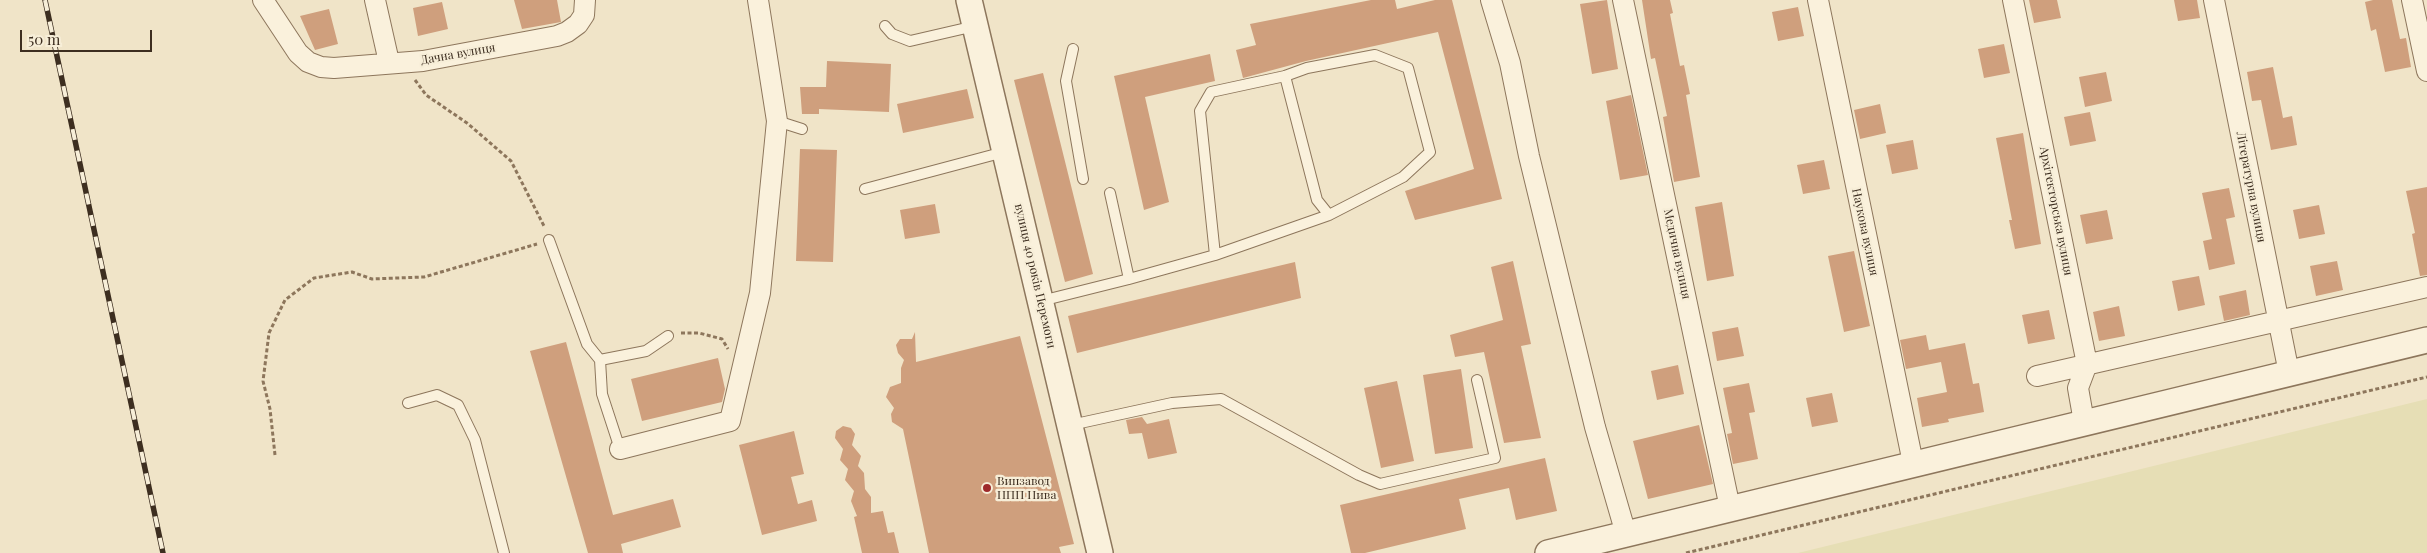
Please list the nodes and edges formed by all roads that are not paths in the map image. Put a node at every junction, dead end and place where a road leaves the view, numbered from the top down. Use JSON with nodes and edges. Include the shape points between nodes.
{"nodes":[{"id":1,"x":263,"y":0,"type":"edge"},
{"id":2,"x":376,"y":0,"type":"edge"},
{"id":3,"x":586,"y":0,"type":"edge"},
{"id":4,"x":758,"y":0,"type":"edge"},
{"id":5,"x":969,"y":0,"type":"edge"},
{"id":6,"x":1491,"y":0,"type":"edge"},
{"id":7,"x":1623,"y":0,"type":"edge"},
{"id":8,"x":1818,"y":0,"type":"edge"},
{"id":9,"x":2013,"y":0,"type":"edge"},
{"id":10,"x":2214,"y":0,"type":"edge"},
{"id":11,"x":2412,"y":0,"type":"edge"},
{"id":12,"x":885,"y":26,"type":"dead end"},
{"id":13,"x":975,"y":26,"type":"junction"},
{"id":14,"x":1073,"y":49,"type":"dead end"},
{"id":15,"x":398,"y":62,"type":"junction"},
{"id":16,"x":2427,"y":71,"type":"edge"},
{"id":17,"x":1285,"y":76,"type":"junction"},
{"id":18,"x":777,"y":121,"type":"junction"},
{"id":19,"x":802,"y":129,"type":"dead end"},
{"id":20,"x":1005,"y":152,"type":"junction"},
{"id":21,"x":1083,"y":180,"type":"dead end"},
{"id":22,"x":866,"y":189,"type":"dead end"},
{"id":23,"x":1110,"y":193,"type":"dead end"},
{"id":24,"x":1329,"y":215,"type":"junction"},
{"id":25,"x":550,"y":240,"type":"road end"},
{"id":26,"x":1215,"y":255,"type":"junction"},
{"id":27,"x":1130,"y":279,"type":"junction"},
{"id":28,"x":2427,"y":287,"type":"edge"},
{"id":29,"x":1040,"y":301,"type":"junction"},
{"id":30,"x":2278,"y":321,"type":"junction"},
{"id":31,"x":668,"y":336,"type":"road end"},
{"id":32,"x":2427,"y":340,"type":"edge"},
{"id":33,"x":600,"y":360,"type":"junction"},
{"id":34,"x":2087,"y":364,"type":"junction"},
{"id":35,"x":2289,"y":373,"type":"junction"},
{"id":36,"x":2037,"y":376,"type":"dead end"},
{"id":37,"x":1476,"y":380,"type":"dead end"},
{"id":38,"x":408,"y":403,"type":"dead end"},
{"id":39,"x":2084,"y":422,"type":"junction"},
{"id":40,"x":1070,"y":426,"type":"junction"},
{"id":41,"x":620,"y":449,"type":"joint"},
{"id":42,"x":1912,"y":463,"type":"junction"},
{"id":43,"x":1730,"y":508,"type":"junction"},
{"id":44,"x":1626,"y":534,"type":"junction"},
{"id":45,"x":1604,"y":546,"type":"edge"},
{"id":46,"x":504,"y":553,"type":"edge"},
{"id":47,"x":1100,"y":553,"type":"edge"},
{"id":48,"x":1548,"y":553,"type":"edge"}],
"edges":[{"from":1,"to":15,"type":"street","name":"Дачна вулиця","via":[[288,41],[308,62],[334,68]]},
{"from":2,"to":15,"type":"street"},
{"from":3,"to":15,"type":"street","name":"Дачна вулиця","via":[[584,15],[567,32],[423,61]]},
{"from":4,"to":18,"type":"street"},
{"from":5,"to":13,"type":"street","name":"вулиця 40 років Перемоги"},
{"from":6,"to":44,"type":"street","via":[[1510,63],[1531,166],[1595,427]]},
{"from":7,"to":43,"type":"street","name":"Медична вулиця"},
{"from":8,"to":42,"type":"street","name":"Наукова вулиця"},
{"from":9,"to":34,"type":"street","name":"Архітекторська вулиця"},
{"from":10,"to":30,"type":"street","name":"Літературна вулиця"},
{"from":11,"to":16,"type":"street"},
{"from":12,"to":13,"type":"lane","via":[[892,34],[910,41]]},
{"from":13,"to":20,"type":"street","name":"вулиця 40 років Перемоги"},
{"from":14,"to":21,"type":"lane","via":[[1066,81]]},
{"from":17,"to":24,"type":"lane","via":[[1317,200]]},
{"from":17,"to":24,"type":"lane","via":[[1307,68],[1375,55],[1408,68],[1430,152],[1404,177]]},
{"from":17,"to":26,"type":"lane","via":[[1211,92],[1200,111]]},
{"from":18,"to":19,"type":"lane"},
{"from":18,"to":41,"type":"street","via":[[760,293],[730,420]]},
{"from":20,"to":22,"type":"lane"},
{"from":20,"to":29,"type":"street","name":"вулиця 40 років Перемоги"},
{"from":23,"to":27,"type":"lane"},
{"from":24,"to":26,"type":"lane"},
{"from":25,"to":33,"type":"lane","via":[[588,344]]},
{"from":26,"to":27,"type":"lane"},
{"from":27,"to":29,"type":"lane"},
{"from":28,"to":30,"type":"street"},
{"from":29,"to":40,"type":"street","name":"вулиця 40 років Перемоги"},
{"from":30,"to":34,"type":"street"},
{"from":30,"to":35,"type":"street","name":"Літературна вулиця"},
{"from":31,"to":33,"type":"lane","via":[[646,351]]},
{"from":32,"to":35,"type":"street"},
{"from":33,"to":41,"type":"lane","via":[[602,394]]},
{"from":34,"to":36,"type":"street"},
{"from":34,"to":39,"type":"street","via":[[2078,388]]},
{"from":35,"to":39,"type":"street"},
{"from":37,"to":40,"type":"lane","via":[[1495,458],[1380,484],[1221,399],[1172,403]]},
{"from":38,"to":46,"type":"lane","via":[[438,395],[458,405],[475,440]]},
{"from":39,"to":42,"type":"street"},
{"from":40,"to":47,"type":"street","name":"вулиця 40 років Перемоги"},
{"from":42,"to":43,"type":"street"},
{"from":43,"to":44,"type":"street"},
{"from":44,"to":45,"type":"street"},
{"from":45,"to":48,"type":"street"}]}
